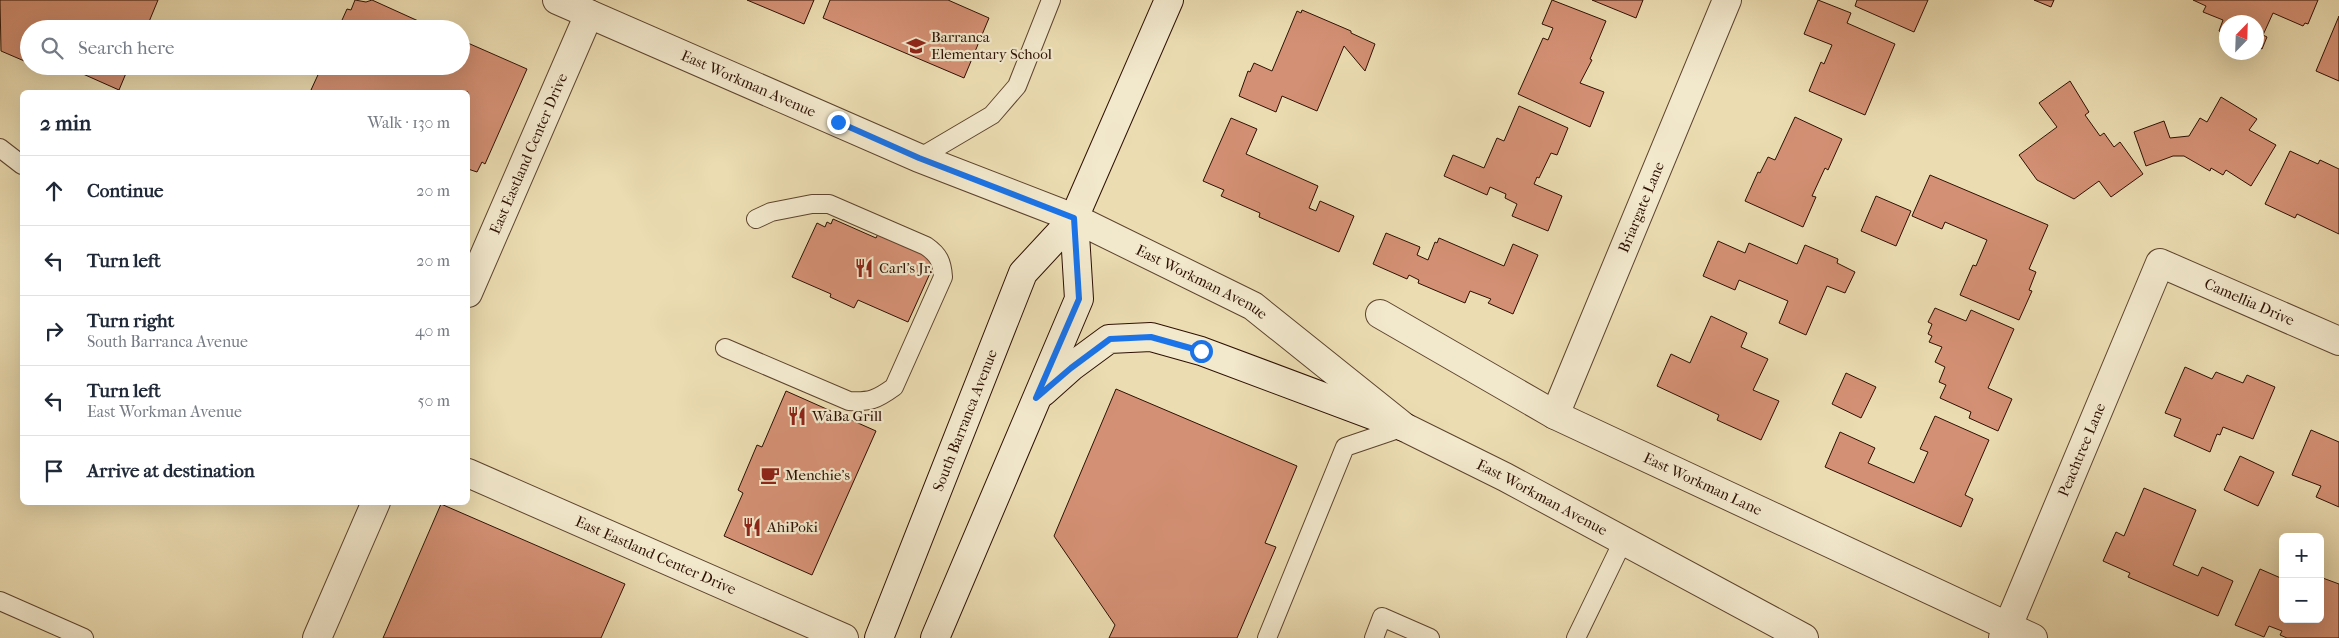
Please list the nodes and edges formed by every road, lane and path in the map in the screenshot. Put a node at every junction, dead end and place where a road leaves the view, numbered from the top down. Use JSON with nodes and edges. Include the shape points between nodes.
{"nodes":[{"id":1,"x":557,"y":0,"type":"edge"},
{"id":2,"x":1051,"y":0,"type":"edge"},
{"id":3,"x":1168,"y":0,"type":"edge"},
{"id":4,"x":1727,"y":0,"type":"edge"},
{"id":5,"x":589,"y":14,"type":"junction"},
{"id":6,"x":0,"y":148,"type":"edge"},
{"id":7,"x":919,"y":158,"type":"junction"},
{"id":8,"x":20,"y":163,"type":"edge"},
{"id":9,"x":756,"y":218,"type":"dead end"},
{"id":10,"x":1074,"y":218,"type":"junction"},
{"id":11,"x":2160,"y":263,"type":"joint"},
{"id":12,"x":470,"y":288,"type":"edge"},
{"id":13,"x":1380,"y":314,"type":"dead end"},
{"id":14,"x":2339,"y":341,"type":"edge"},
{"id":15,"x":725,"y":348,"type":"dead end"},
{"id":16,"x":1036,"y":398,"type":"junction"},
{"id":17,"x":1555,"y":415,"type":"junction"},
{"id":18,"x":1404,"y":428,"type":"junction"},
{"id":19,"x":470,"y":474,"type":"edge"},
{"id":20,"x":375,"y":505,"type":"edge"},
{"id":21,"x":1623,"y":541,"type":"junction"},
{"id":22,"x":0,"y":601,"type":"edge"},
{"id":23,"x":2005,"y":633,"type":"edge"},
{"id":24,"x":84,"y":638,"type":"edge"},
{"id":25,"x":317,"y":638,"type":"edge"},
{"id":26,"x":844,"y":638,"type":"edge"},
{"id":27,"x":879,"y":638,"type":"edge"},
{"id":28,"x":935,"y":638,"type":"edge"},
{"id":29,"x":1268,"y":638,"type":"edge"},
{"id":30,"x":1374,"y":638,"type":"edge"},
{"id":31,"x":1430,"y":638,"type":"edge"},
{"id":32,"x":1576,"y":638,"type":"edge"},
{"id":33,"x":1804,"y":638,"type":"edge"},
{"id":34,"x":2033,"y":638,"type":"edge"}],
"edges":[{"from":1,"to":5,"type":"street","name":"East Workman Avenue"},
{"from":2,"to":7,"type":"lane","via":[[1017,86],[992,115]]},
{"from":3,"to":10,"type":"street","name":"South Barranca Avenue"},
{"from":4,"to":17,"type":"street","name":"Briargate Lane"},
{"from":5,"to":7,"type":"street","name":"East Workman Avenue"},
{"from":5,"to":12,"type":"street","name":"East Eastland Center Drive"},
{"from":6,"to":8,"type":"lane"},
{"from":7,"to":10,"type":"street","name":"East Workman Avenue"},
{"from":9,"to":15,"type":"lane","via":[[770,212],[829,204],[926,246],[938,254],[943,277],[894,387],[878,399],[849,401]]},
{"from":10,"to":16,"type":"street","name":"South Barranca Avenue","via":[[1079,299]]},
{"from":10,"to":18,"type":"street","name":"East Workman Avenue","via":[[1253,306]]},
{"from":10,"to":27,"type":"street","name":"South Barranca Avenue","via":[[1023,273]]},
{"from":11,"to":14,"type":"street","name":"Camellia Drive"},
{"from":11,"to":23,"type":"street","name":"Peachtree Lane"},
{"from":13,"to":17,"type":"street","name":"East Workman Lane"},
{"from":16,"to":18,"type":"street","via":[[1110,339],[1151,337],[1201,351]]},
{"from":16,"to":28,"type":"street","name":"South Barranca Avenue"},
{"from":17,"to":23,"type":"street","name":"East Workman Lane"},
{"from":18,"to":21,"type":"street","name":"East Workman Avenue","via":[[1505,477]]},
{"from":18,"to":29,"type":"lane","via":[[1345,448]]},
{"from":19,"to":26,"type":"street","name":"East Eastland Center Drive"},
{"from":20,"to":25,"type":"street"},
{"from":21,"to":32,"type":"lane"},
{"from":21,"to":33,"type":"street","name":"East Workman Avenue"},
{"from":22,"to":24,"type":"lane"},
{"from":23,"to":34,"type":"street","name":"East Workman Lane"},
{"from":30,"to":31,"type":"lane","via":[[1382,617]]}]}
